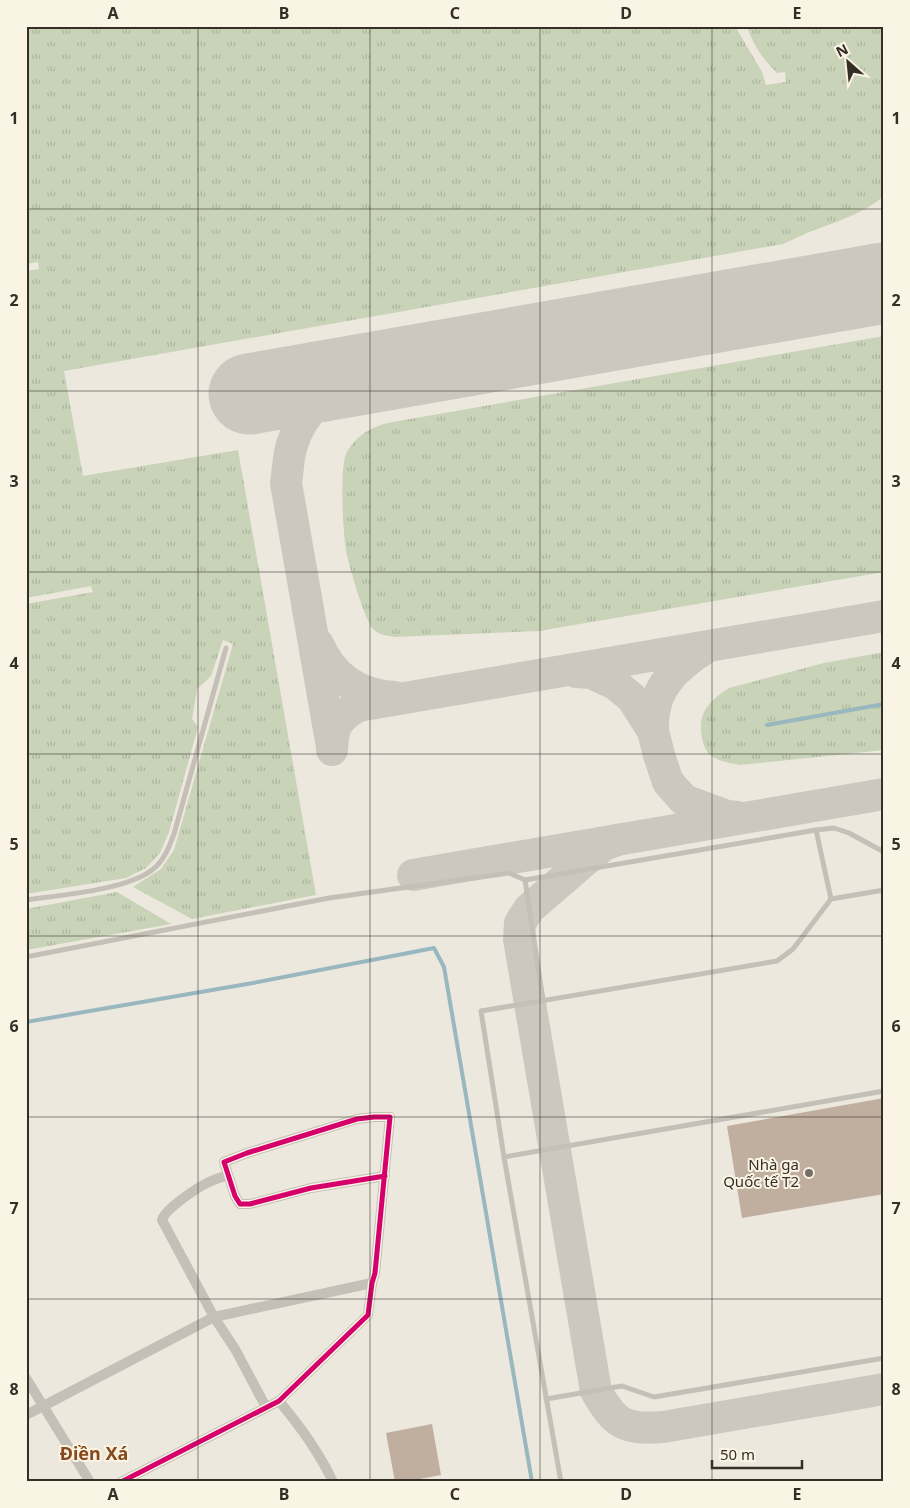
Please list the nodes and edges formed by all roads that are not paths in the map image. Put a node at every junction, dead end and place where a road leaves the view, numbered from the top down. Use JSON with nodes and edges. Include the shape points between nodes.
{"nodes":[{"id":1,"x":226,"y":648,"type":"dead end"},
{"id":2,"x":816,"y":830,"type":"junction"},
{"id":3,"x":884,"y":852,"type":"edge"},
{"id":4,"x":525,"y":880,"type":"junction"},
{"id":5,"x":884,"y":890,"type":"edge"},
{"id":6,"x":831,"y":899,"type":"junction"},
{"id":7,"x":26,"y":900,"type":"edge"},
{"id":8,"x":26,"y":957,"type":"edge"},
{"id":9,"x":543,"y":1000,"type":"junction"},
{"id":10,"x":884,"y":1091,"type":"edge"},
{"id":11,"x":504,"y":1157,"type":"junction"},
{"id":12,"x":228,"y":1175,"type":"junction"},
{"id":13,"x":384,"y":1176,"type":"junction"},
{"id":14,"x":372,"y":1283,"type":"junction"},
{"id":15,"x":214,"y":1317,"type":"junction"},
{"id":16,"x":884,"y":1358,"type":"edge"},
{"id":17,"x":26,"y":1378,"type":"edge"},
{"id":18,"x":546,"y":1399,"type":"junction"},
{"id":19,"x":279,"y":1401,"type":"junction"},
{"id":20,"x":43,"y":1406,"type":"junction"},
{"id":21,"x":266,"y":1406,"type":"junction"},
{"id":22,"x":26,"y":1415,"type":"edge"},
{"id":23,"x":90,"y":1482,"type":"edge"},
{"id":24,"x":120,"y":1482,"type":"edge"},
{"id":25,"x":333,"y":1482,"type":"edge"},
{"id":26,"x":561,"y":1482,"type":"edge"}],
"edges":[{"from":1,"to":7,"type":"lane","via":[[165,856],[152,870],[125,884]]},
{"from":2,"to":3,"type":"lane","via":[[834,828]]},
{"from":2,"to":4,"type":"lane"},
{"from":2,"to":6,"type":"lane"},
{"from":4,"to":8,"type":"lane","via":[[510,873],[329,898]]},
{"from":4,"to":9,"type":"lane"},
{"from":5,"to":6,"type":"lane"},
{"from":6,"to":9,"type":"lane","via":[[793,950],[777,961]]},
{"from":9,"to":11,"type":"lane","via":[[481,1011]]},
{"from":10,"to":11,"type":"lane"},
{"from":11,"to":18,"type":"lane"},
{"from":12,"to":13,"type":"street","via":[[240,1204]]},
{"from":12,"to":13,"type":"street","via":[[224,1162],[247,1153],[357,1119],[390,1117]]},
{"from":12,"to":15,"type":"street","via":[[208,1182],[188,1195],[163,1214],[162,1220]]},
{"from":13,"to":14,"type":"street"},
{"from":14,"to":15,"type":"street"},
{"from":14,"to":19,"type":"street","via":[[368,1315]]},
{"from":15,"to":20,"type":"street"},
{"from":15,"to":21,"type":"street"},
{"from":16,"to":18,"type":"lane","via":[[654,1397],[622,1386]]},
{"from":17,"to":20,"type":"street"},
{"from":18,"to":26,"type":"lane"},
{"from":19,"to":21,"type":"street"},
{"from":19,"to":25,"type":"street","via":[[298,1424]]},
{"from":20,"to":22,"type":"street"},
{"from":20,"to":23,"type":"street"},
{"from":21,"to":24,"type":"street"}]}
